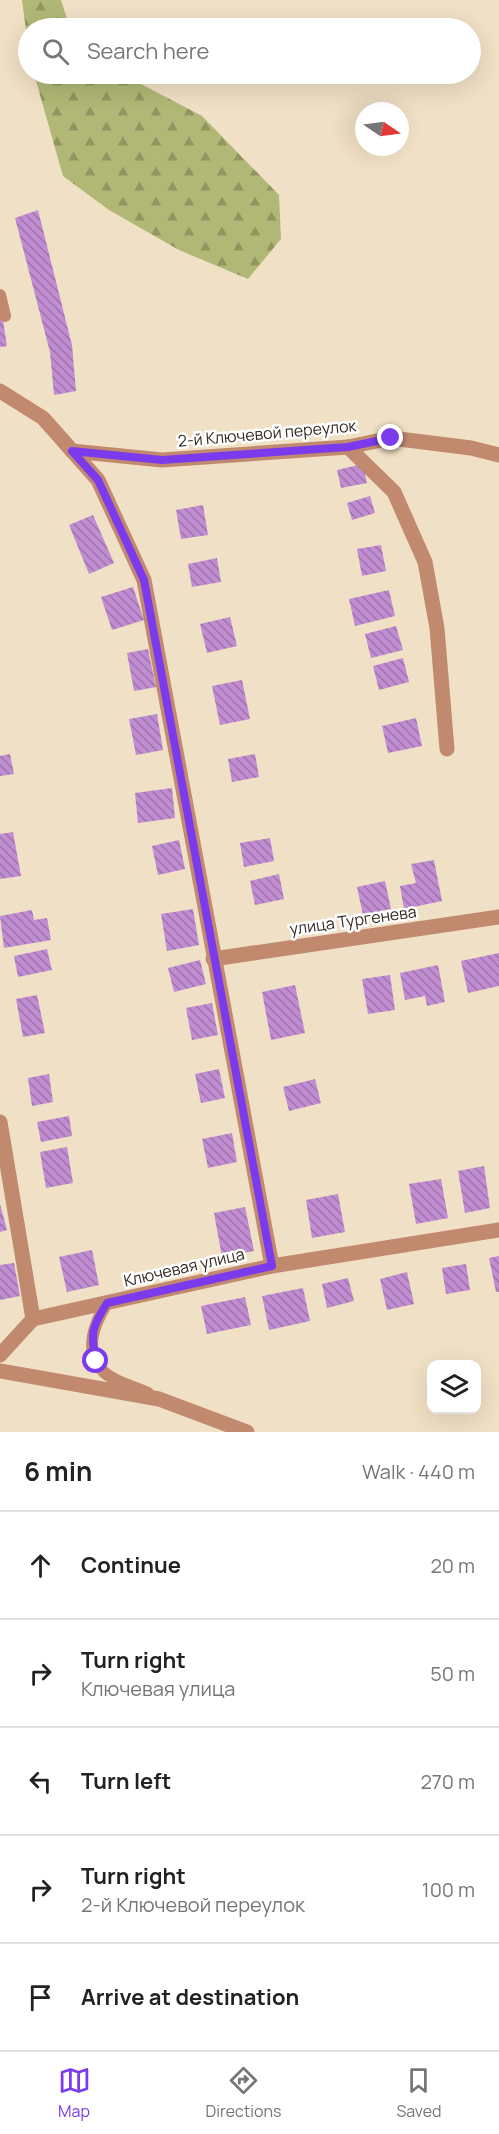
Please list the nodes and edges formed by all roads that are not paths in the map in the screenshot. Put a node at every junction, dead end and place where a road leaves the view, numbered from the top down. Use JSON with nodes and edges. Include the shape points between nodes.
{"nodes":[{"id":1,"x":0,"y":295,"type":"edge"},
{"id":2,"x":5,"y":316,"type":"dead end"},
{"id":3,"x":0,"y":392,"type":"edge"},
{"id":4,"x":348,"y":447,"type":"junction"},
{"id":5,"x":72,"y":451,"type":"junction"},
{"id":6,"x":499,"y":455,"type":"edge"},
{"id":7,"x":447,"y":748,"type":"dead end"},
{"id":8,"x":499,"y":917,"type":"edge"},
{"id":9,"x":213,"y":959,"type":"junction"},
{"id":10,"x":0,"y":1122,"type":"edge"},
{"id":11,"x":499,"y":1230,"type":"edge"},
{"id":12,"x":272,"y":1266,"type":"junction"},
{"id":13,"x":107,"y":1303,"type":"junction"},
{"id":14,"x":33,"y":1319,"type":"junction"},
{"id":15,"x":0,"y":1355,"type":"edge"},
{"id":16,"x":0,"y":1371,"type":"edge"},
{"id":17,"x":159,"y":1399,"type":"junction"},
{"id":18,"x":247,"y":1432,"type":"edge"}],
"edges":[{"from":1,"to":2,"type":"lane"},
{"from":3,"to":5,"type":"street","via":[[43,418]]},
{"from":4,"to":5,"type":"street","name":"2-й Ключевой переулок","via":[[162,460]]},
{"from":4,"to":6,"type":"street","name":"2-й Ключевой переулок","via":[[391,438]]},
{"from":4,"to":7,"type":"street","via":[[394,492],[425,562],[437,627]]},
{"from":5,"to":9,"type":"street","via":[[98,480],[144,580]]},
{"from":8,"to":9,"type":"street","name":"улица Тургенева"},
{"from":9,"to":12,"type":"street"},
{"from":10,"to":14,"type":"street"},
{"from":11,"to":12,"type":"street","name":"Ключевая улица"},
{"from":12,"to":13,"type":"street","name":"Ключевая улица"},
{"from":13,"to":14,"type":"street","name":"Ключевая улица"},
{"from":13,"to":17,"type":"lane","via":[[93,1326],[96,1361],[105,1374]]},
{"from":14,"to":15,"type":"street"},
{"from":16,"to":17,"type":"street"},
{"from":17,"to":18,"type":"street"}]}
